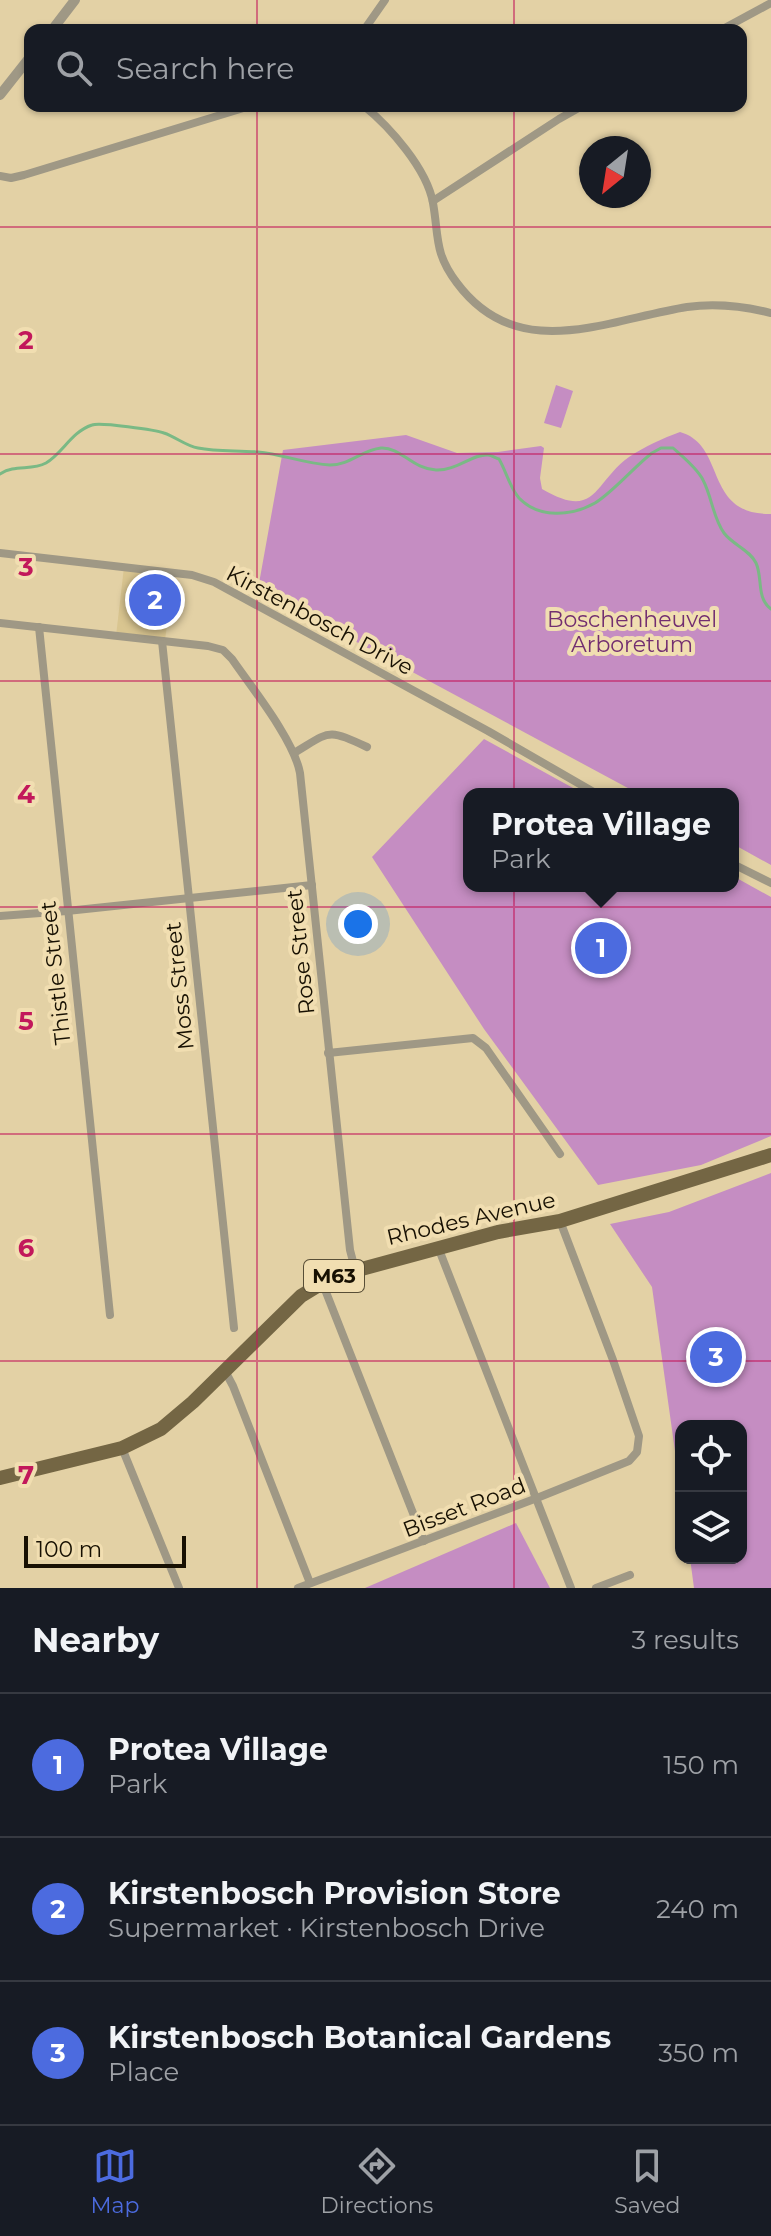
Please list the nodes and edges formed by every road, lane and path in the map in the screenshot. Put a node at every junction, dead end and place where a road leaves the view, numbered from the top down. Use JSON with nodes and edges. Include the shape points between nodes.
{"nodes":[{"id":1,"x":75,"y":0,"type":"edge"},
{"id":2,"x":385,"y":0,"type":"edge"},
{"id":3,"x":771,"y":3,"type":"edge"},
{"id":4,"x":57,"y":24,"type":"edge"},
{"id":5,"x":368,"y":24,"type":"edge"},
{"id":6,"x":732,"y":24,"type":"edge"},
{"id":7,"x":24,"y":65,"type":"edge"},
{"id":8,"x":0,"y":95,"type":"edge"},
{"id":9,"x":230,"y":112,"type":"edge"},
{"id":10,"x":370,"y":112,"type":"edge"},
{"id":11,"x":571,"y":112,"type":"edge"},
{"id":12,"x":0,"y":176,"type":"edge"},
{"id":13,"x":433,"y":201,"type":"junction"},
{"id":14,"x":771,"y":313,"type":"edge"},
{"id":15,"x":0,"y":553,"type":"edge"},
{"id":16,"x":0,"y":623,"type":"edge"},
{"id":17,"x":39,"y":627,"type":"junction"},
{"id":18,"x":162,"y":641,"type":"junction"},
{"id":19,"x":367,"y":747,"type":"dead end"},
{"id":20,"x":294,"y":753,"type":"junction"},
{"id":21,"x":587,"y":788,"type":"edge"},
{"id":22,"x":739,"y":867,"type":"edge"},
{"id":23,"x":771,"y":883,"type":"edge"},
{"id":24,"x":312,"y":885,"type":"junction"},
{"id":25,"x":187,"y":898,"type":"junction"},
{"id":26,"x":67,"y":911,"type":"junction"},
{"id":27,"x":0,"y":916,"type":"edge"},
{"id":28,"x":328,"y":1053,"type":"junction"},
{"id":29,"x":560,"y":1154,"type":"dead end"},
{"id":30,"x":771,"y":1155,"type":"edge"},
{"id":31,"x":560,"y":1221,"type":"junction"},
{"id":32,"x":438,"y":1247,"type":"junction"},
{"id":33,"x":355,"y":1269,"type":"junction"},
{"id":34,"x":322,"y":1282,"type":"junction"},
{"id":35,"x":110,"y":1315,"type":"dead end"},
{"id":36,"x":234,"y":1328,"type":"dead end"},
{"id":37,"x":225,"y":1371,"type":"junction"},
{"id":38,"x":122,"y":1448,"type":"junction"},
{"id":39,"x":0,"y":1478,"type":"edge"},
{"id":40,"x":537,"y":1498,"type":"junction"},
{"id":41,"x":424,"y":1541,"type":"junction"},
{"id":42,"x":630,"y":1575,"type":"dead end"},
{"id":43,"x":310,"y":1583,"type":"junction"},
{"id":44,"x":179,"y":1588,"type":"edge"},
{"id":45,"x":298,"y":1588,"type":"edge"},
{"id":46,"x":571,"y":1588,"type":"edge"},
{"id":47,"x":596,"y":1588,"type":"edge"}],
"edges":[{"from":1,"to":4,"type":"street"},
{"from":2,"to":5,"type":"street"},
{"from":3,"to":6,"type":"street"},
{"from":7,"to":8,"type":"street"},
{"from":9,"to":12,"type":"street","via":[[24,175]]},
{"from":10,"to":13,"type":"street","via":[[419,169]]},
{"from":11,"to":13,"type":"street"},
{"from":13,"to":14,"type":"street","via":[[444,265],[480,306],[520,329],[583,329],[720,304]]},
{"from":15,"to":21,"type":"street","name":"Kirstenbosch Drive","via":[[214,582]]},
{"from":16,"to":17,"type":"street"},
{"from":17,"to":18,"type":"street"},
{"from":17,"to":26,"type":"street","name":"Thistle Street"},
{"from":18,"to":20,"type":"street","name":"Rose Street","via":[[226,653]]},
{"from":18,"to":25,"type":"street","name":"Moss Street"},
{"from":19,"to":20,"type":"street","via":[[329,733]]},
{"from":20,"to":24,"type":"street","name":"Rose Street"},
{"from":22,"to":23,"type":"street"},
{"from":24,"to":25,"type":"street"},
{"from":24,"to":28,"type":"street","name":"Rose Street"},
{"from":25,"to":26,"type":"street"},
{"from":25,"to":36,"type":"street","name":"Moss Street"},
{"from":26,"to":27,"type":"street"},
{"from":26,"to":35,"type":"street","name":"Thistle Street"},
{"from":28,"to":29,"type":"street","via":[[473,1038],[486,1048]]},
{"from":28,"to":33,"type":"street","name":"Rose Street"},
{"from":30,"to":31,"type":"main road","name":"Rhodes Avenue","number":"M63"},
{"from":31,"to":32,"type":"main road","name":"Rhodes Avenue","number":"M63"},
{"from":31,"to":40,"type":"street","name":"Bisset Road","via":[[639,1436],[637,1452],[629,1461]]},
{"from":32,"to":33,"type":"main road","name":"Rhodes Avenue","number":"M63"},
{"from":32,"to":40,"type":"street"},
{"from":33,"to":34,"type":"main road","name":"Rhodes Avenue","number":"M63"},
{"from":34,"to":37,"type":"main road","name":"Rhodes Avenue","number":"M63","via":[[292,1304]]},
{"from":34,"to":41,"type":"street"},
{"from":37,"to":38,"type":"main road","name":"Rhodes Avenue","number":"M63","via":[[174,1420]]},
{"from":37,"to":43,"type":"street"},
{"from":38,"to":39,"type":"main road","name":"Rhodes Avenue","number":"M63"},
{"from":38,"to":44,"type":"street"},
{"from":40,"to":41,"type":"street","name":"Bisset Road"},
{"from":40,"to":46,"type":"street"},
{"from":41,"to":43,"type":"street","name":"Bisset Road"},
{"from":42,"to":47,"type":"street"},
{"from":43,"to":45,"type":"street","name":"Bisset Road"}]}
